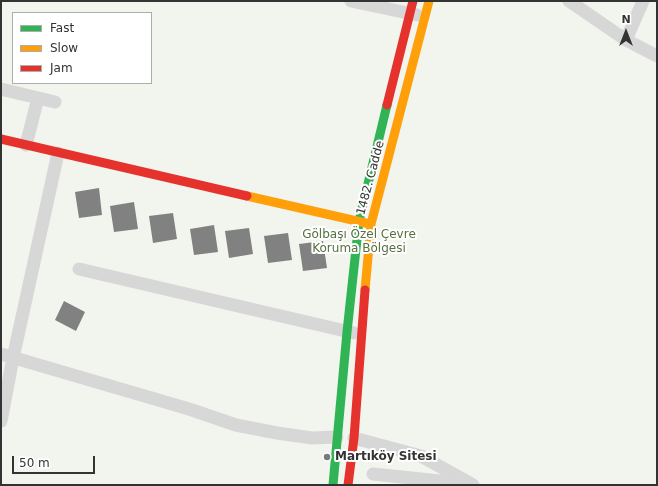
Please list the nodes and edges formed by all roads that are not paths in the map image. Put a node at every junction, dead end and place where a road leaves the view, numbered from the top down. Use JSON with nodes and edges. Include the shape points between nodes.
{"nodes":[{"id":1,"x":352,"y":1,"type":"edge"},
{"id":2,"x":413,"y":1,"type":"edge"},
{"id":3,"x":429,"y":1,"type":"edge"},
{"id":4,"x":569,"y":1,"type":"edge"},
{"id":5,"x":643,"y":1,"type":"edge"},
{"id":6,"x":410,"y":14,"type":"junction"},
{"id":7,"x":425,"y":17,"type":"junction"},
{"id":8,"x":626,"y":40,"type":"junction"},
{"id":9,"x":657,"y":56,"type":"edge"},
{"id":10,"x":1,"y":89,"type":"edge"},
{"id":11,"x":38,"y":98,"type":"junction"},
{"id":12,"x":55,"y":102,"type":"dead end"},
{"id":13,"x":1,"y":139,"type":"edge"},
{"id":14,"x":26,"y":145,"type":"junction"},
{"id":15,"x":58,"y":153,"type":"junction"},
{"id":16,"x":358,"y":221,"type":"junction"},
{"id":17,"x":371,"y":224,"type":"junction"},
{"id":18,"x":79,"y":269,"type":"dead end"},
{"id":19,"x":347,"y":332,"type":"junction"},
{"id":20,"x":361,"y":335,"type":"junction"},
{"id":21,"x":7,"y":356,"type":"edge"},
{"id":22,"x":1,"y":421,"type":"edge"},
{"id":23,"x":337,"y":437,"type":"junction"},
{"id":24,"x":354,"y":438,"type":"junction"},
{"id":25,"x":421,"y":456,"type":"junction"},
{"id":26,"x":373,"y":474,"type":"dead end"},
{"id":27,"x":417,"y":482,"type":"edge"},
{"id":28,"x":333,"y":485,"type":"edge"},
{"id":29,"x":348,"y":485,"type":"edge"},
{"id":30,"x":474,"y":485,"type":"edge"}],
"edges":[{"from":1,"to":6,"type":"street"},
{"from":2,"to":6,"type":"street","name":"1482. Cadde"},
{"from":3,"to":7,"type":"street","name":"1482. Cadde"},
{"from":4,"to":8,"type":"street"},
{"from":5,"to":8,"type":"street"},
{"from":6,"to":7,"type":"street"},
{"from":6,"to":16,"type":"street","name":"1482. Cadde"},
{"from":7,"to":17,"type":"street","name":"1482. Cadde"},
{"from":8,"to":9,"type":"street"},
{"from":10,"to":11,"type":"street"},
{"from":11,"to":12,"type":"street"},
{"from":11,"to":14,"type":"street"},
{"from":13,"to":14,"type":"street"},
{"from":14,"to":15,"type":"street"},
{"from":15,"to":16,"type":"street"},
{"from":15,"to":21,"type":"street"},
{"from":16,"to":17,"type":"street"},
{"from":16,"to":19,"type":"street","name":"1482. Cadde"},
{"from":17,"to":20,"type":"street","name":"1482. Cadde"},
{"from":18,"to":19,"type":"street"},
{"from":19,"to":20,"type":"street"},
{"from":19,"to":23,"type":"street","name":"1482. Cadde"},
{"from":20,"to":24,"type":"street","name":"1482. Cadde"},
{"from":21,"to":22,"type":"street"},
{"from":21,"to":23,"type":"street","via":[[236,425],[312,438]]},
{"from":23,"to":24,"type":"street"},
{"from":23,"to":28,"type":"street","name":"1482. Cadde"},
{"from":24,"to":25,"type":"street"},
{"from":24,"to":29,"type":"street","name":"1482. Cadde"},
{"from":25,"to":27,"type":"street"},
{"from":25,"to":30,"type":"street"},
{"from":26,"to":27,"type":"street"},
{"from":27,"to":30,"type":"street"}]}
